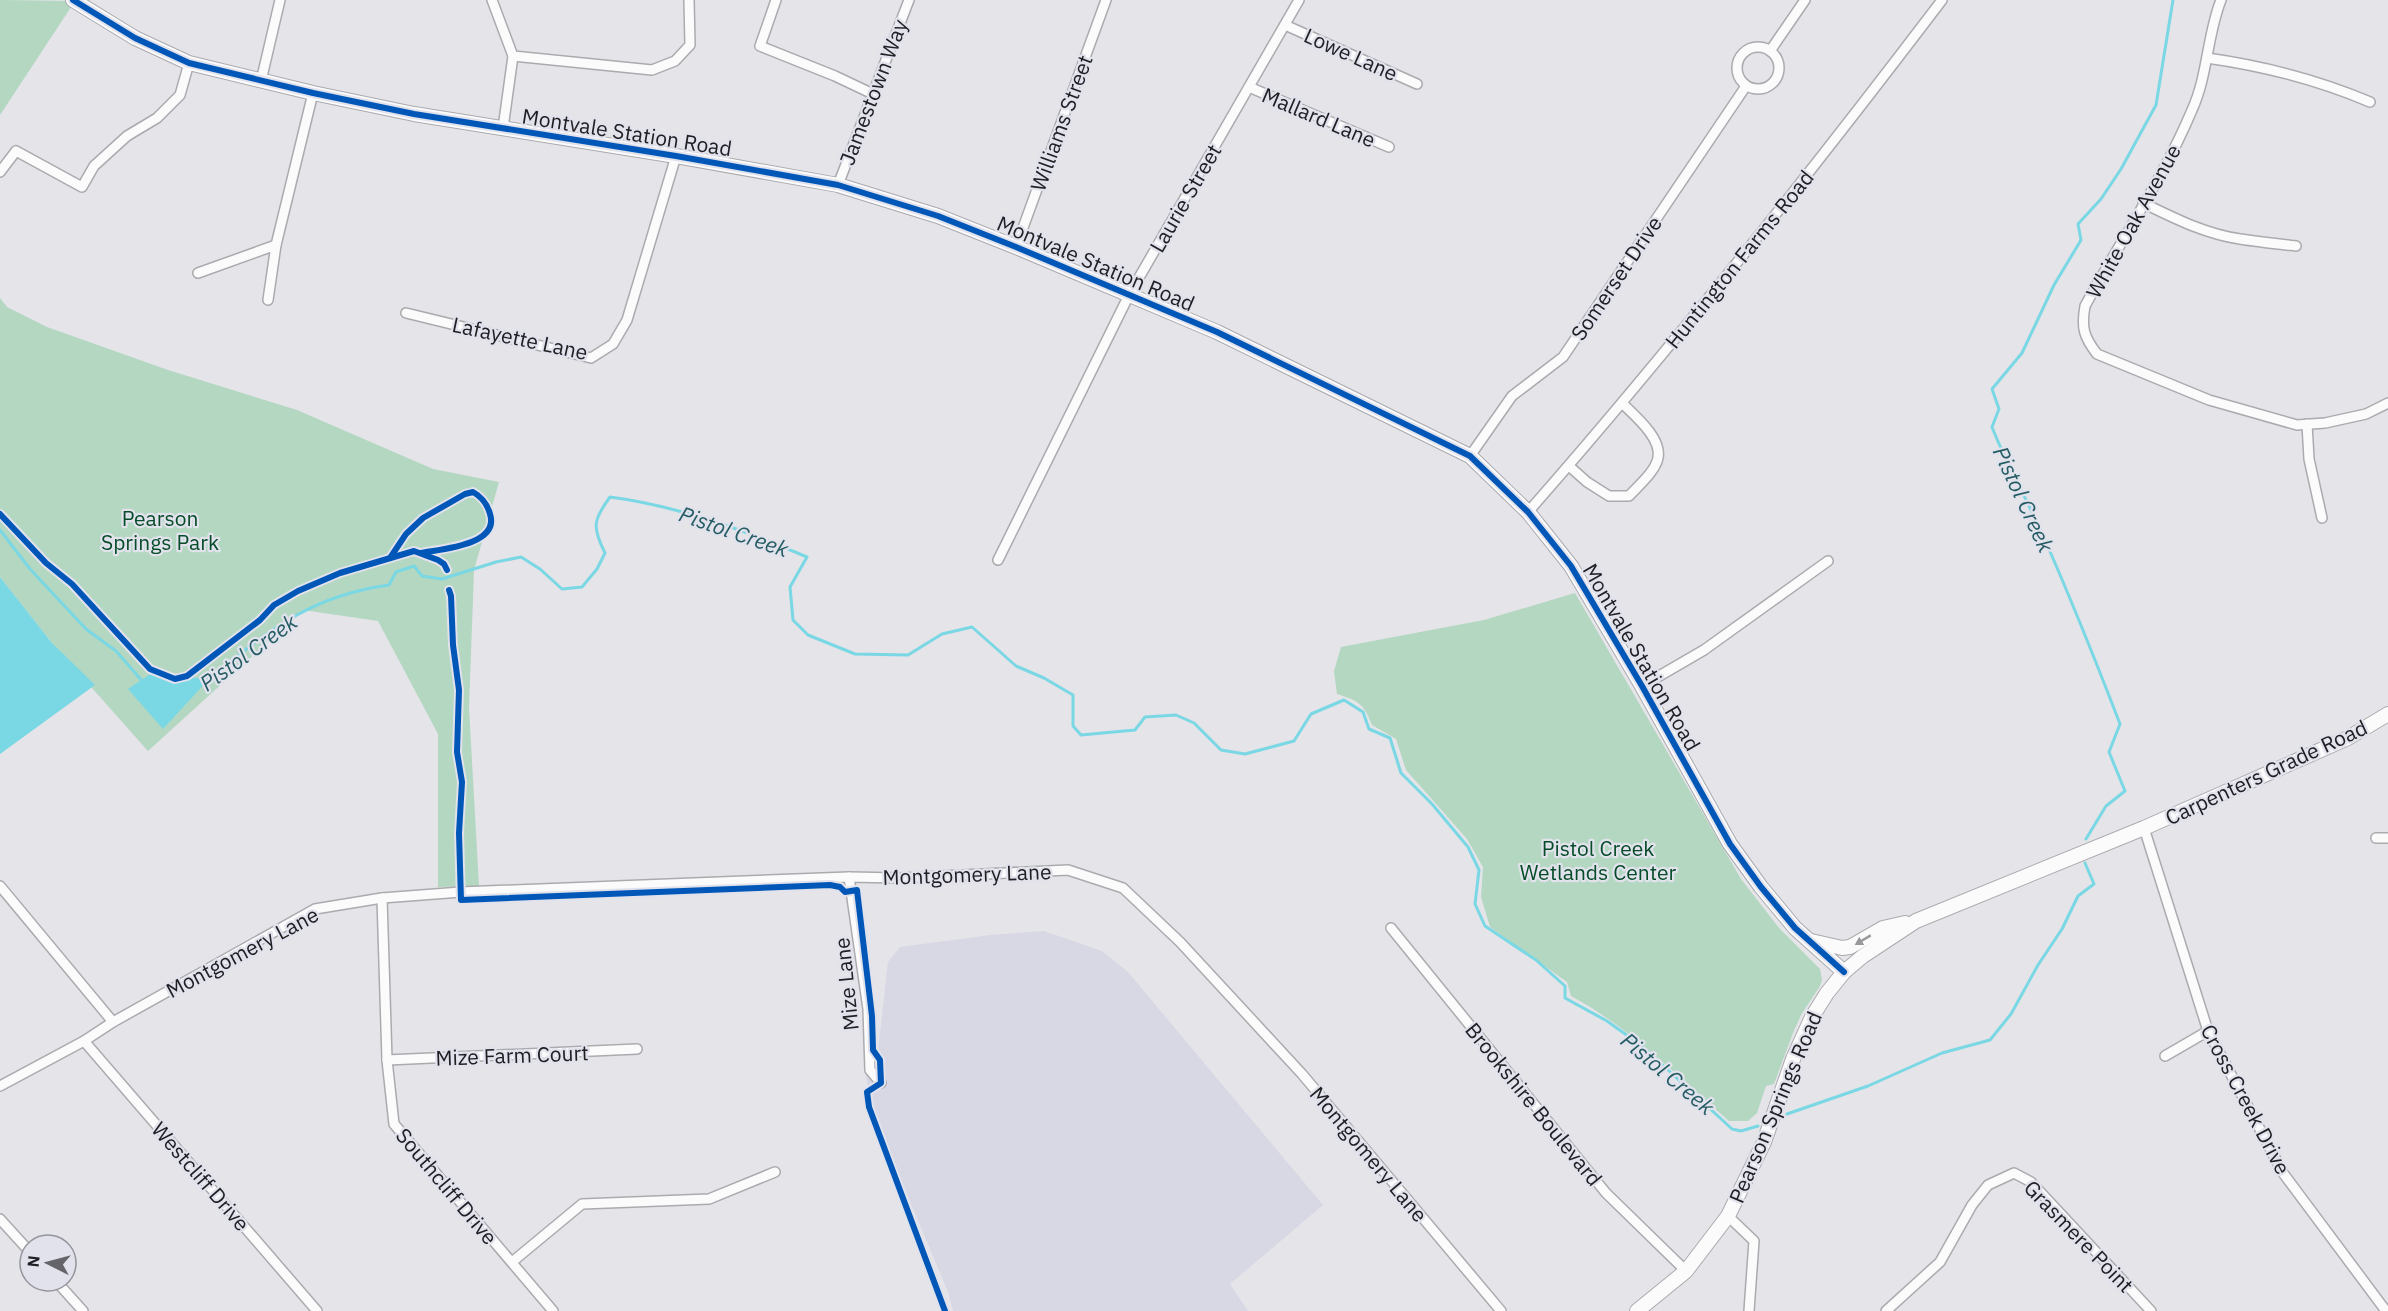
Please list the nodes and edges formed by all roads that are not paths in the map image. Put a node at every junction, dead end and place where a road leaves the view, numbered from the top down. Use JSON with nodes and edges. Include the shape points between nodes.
{"nodes":[{"id":1,"x":73,"y":0,"type":"edge"},
{"id":2,"x":280,"y":0,"type":"edge"},
{"id":3,"x":492,"y":0,"type":"edge"},
{"id":4,"x":689,"y":0,"type":"edge"},
{"id":5,"x":776,"y":0,"type":"edge"},
{"id":6,"x":909,"y":0,"type":"edge"},
{"id":7,"x":1106,"y":0,"type":"edge"},
{"id":8,"x":1299,"y":0,"type":"edge"},
{"id":9,"x":1805,"y":0,"type":"edge"},
{"id":10,"x":1942,"y":0,"type":"edge"},
{"id":11,"x":2221,"y":0,"type":"edge"},
{"id":12,"x":1285,"y":25,"type":"junction"},
{"id":13,"x":1770,"y":51,"type":"junction"},
{"id":14,"x":513,"y":56,"type":"junction"},
{"id":15,"x":2207,"y":58,"type":"junction"},
{"id":16,"x":189,"y":63,"type":"junction"},
{"id":17,"x":261,"y":81,"type":"junction"},
{"id":18,"x":1417,"y":84,"type":"dead end"},
{"id":19,"x":1746,"y":86,"type":"junction"},
{"id":20,"x":1250,"y":87,"type":"junction"},
{"id":21,"x":313,"y":93,"type":"junction"},
{"id":22,"x":873,"y":94,"type":"junction"},
{"id":23,"x":2370,"y":102,"type":"dead end"},
{"id":24,"x":503,"y":128,"type":"junction"},
{"id":25,"x":1389,"y":147,"type":"dead end"},
{"id":26,"x":676,"y":156,"type":"junction"},
{"id":27,"x":0,"y":172,"type":"edge"},
{"id":28,"x":838,"y":185,"type":"junction"},
{"id":29,"x":2143,"y":202,"type":"junction"},
{"id":30,"x":276,"y":245,"type":"junction"},
{"id":31,"x":2296,"y":246,"type":"dead end"},
{"id":32,"x":1016,"y":247,"type":"junction"},
{"id":33,"x":198,"y":273,"type":"dead end"},
{"id":34,"x":1129,"y":295,"type":"junction"},
{"id":35,"x":268,"y":300,"type":"dead end"},
{"id":36,"x":406,"y":314,"type":"dead end"},
{"id":37,"x":1622,"y":403,"type":"junction"},
{"id":38,"x":2388,"y":403,"type":"edge"},
{"id":39,"x":2307,"y":424,"type":"junction"},
{"id":40,"x":1470,"y":456,"type":"junction"},
{"id":41,"x":1569,"y":466,"type":"junction"},
{"id":42,"x":1528,"y":512,"type":"junction"},
{"id":43,"x":2322,"y":518,"type":"dead end"},
{"id":44,"x":998,"y":560,"type":"dead end"},
{"id":45,"x":1828,"y":561,"type":"dead end"},
{"id":46,"x":1642,"y":686,"type":"junction"},
{"id":47,"x":2388,"y":714,"type":"edge"},
{"id":48,"x":2144,"y":828,"type":"junction"},
{"id":49,"x":2376,"y":838,"type":"dead end"},
{"id":50,"x":2388,"y":838,"type":"edge"},
{"id":51,"x":849,"y":877,"type":"junction"},
{"id":52,"x":0,"y":886,"type":"edge"},
{"id":53,"x":382,"y":898,"type":"junction"},
{"id":54,"x":1916,"y":921,"type":"junction"},
{"id":55,"x":1391,"y":928,"type":"dead end"},
{"id":56,"x":1809,"y":940,"type":"junction"},
{"id":57,"x":1844,"y":972,"type":"junction"},
{"id":58,"x":113,"y":1022,"type":"junction"},
{"id":59,"x":2208,"y":1031,"type":"junction"},
{"id":60,"x":84,"y":1041,"type":"junction"},
{"id":61,"x":637,"y":1049,"type":"dead end"},
{"id":62,"x":2165,"y":1056,"type":"dead end"},
{"id":63,"x":387,"y":1060,"type":"junction"},
{"id":64,"x":881,"y":1083,"type":"dead end"},
{"id":65,"x":0,"y":1086,"type":"edge"},
{"id":66,"x":775,"y":1172,"type":"dead end"},
{"id":67,"x":1728,"y":1216,"type":"junction"},
{"id":68,"x":0,"y":1219,"type":"edge"},
{"id":69,"x":18,"y":1239,"type":"edge"},
{"id":70,"x":512,"y":1262,"type":"junction"},
{"id":71,"x":1686,"y":1271,"type":"junction"},
{"id":72,"x":67,"y":1293,"type":"edge"},
{"id":73,"x":83,"y":1311,"type":"edge"},
{"id":74,"x":317,"y":1311,"type":"edge"},
{"id":75,"x":554,"y":1311,"type":"edge"},
{"id":76,"x":1501,"y":1311,"type":"edge"},
{"id":77,"x":1637,"y":1311,"type":"edge"},
{"id":78,"x":1749,"y":1311,"type":"edge"},
{"id":79,"x":1886,"y":1311,"type":"edge"},
{"id":80,"x":2151,"y":1311,"type":"edge"},
{"id":81,"x":2386,"y":1311,"type":"edge"}],
"edges":[{"from":1,"to":16,"type":"street","name":"Montvale Station Road","via":[[135,38]]},
{"from":2,"to":17,"type":"street"},
{"from":3,"to":14,"type":"street"},
{"from":4,"to":14,"type":"street","via":[[690,45],[675,61],[652,70]]},
{"from":5,"to":22,"type":"street","via":[[760,46]]},
{"from":6,"to":22,"type":"street","name":"Jamestown Way"},
{"from":7,"to":32,"type":"street","name":"Williams Street"},
{"from":8,"to":12,"type":"street","name":"Laurie Street"},
{"from":9,"to":13,"type":"street"},
{"from":10,"to":37,"type":"street","name":"Huntington Farms Road","via":[[1726,279]]},
{"from":11,"to":15,"type":"street","name":"White Oak Avenue","via":[[2212,23]]},
{"from":12,"to":18,"type":"street","name":"Lowe Lane"},
{"from":12,"to":20,"type":"street","name":"Laurie Street"},
{"from":13,"to":19,"type":"street","via":[[1779,70],[1775,81],[1756,90]]},
{"from":13,"to":19,"type":"street","via":[[1760,47],[1740,56],[1736,66],[1738,78]]},
{"from":14,"to":24,"type":"street"},
{"from":15,"to":23,"type":"street","via":[[2250,64],[2329,85]]},
{"from":15,"to":29,"type":"street","name":"White Oak Avenue","via":[[2194,107]]},
{"from":16,"to":17,"type":"street","name":"Montvale Station Road"},
{"from":16,"to":27,"type":"street","via":[[180,95],[158,118],[127,136],[94,166],[82,187],[16,151]]},
{"from":17,"to":21,"type":"street","name":"Montvale Station Road"},
{"from":19,"to":40,"type":"street","name":"Somerset Drive","via":[[1563,357],[1512,396]]},
{"from":20,"to":25,"type":"street","name":"Mallard Lane"},
{"from":20,"to":34,"type":"street","name":"Laurie Street"},
{"from":21,"to":24,"type":"street","name":"Montvale Station Road"},
{"from":21,"to":30,"type":"street"},
{"from":22,"to":28,"type":"street","name":"Jamestown Way"},
{"from":24,"to":26,"type":"street","name":"Montvale Station Road"},
{"from":26,"to":28,"type":"street","name":"Montvale Station Road"},
{"from":26,"to":36,"type":"street","name":"Lafayette Lane","via":[[627,320],[613,344],[591,357]]},
{"from":28,"to":32,"type":"street","name":"Montvale Station Road","via":[[938,216]]},
{"from":29,"to":31,"type":"street","via":[[2178,221],[2213,233]]},
{"from":29,"to":39,"type":"street","name":"White Oak Avenue","via":[[2085,306],[2082,322],[2088,342],[2097,354],[2209,400],[2274,420]]},
{"from":30,"to":33,"type":"street"},
{"from":30,"to":35,"type":"street"},
{"from":32,"to":34,"type":"street","name":"Montvale Station Road"},
{"from":34,"to":40,"type":"street","name":"Montvale Station Road","via":[[1217,332]]},
{"from":34,"to":44,"type":"street","name":"Laurie Street"},
{"from":37,"to":41,"type":"street","name":"Huntington Farms Road"},
{"from":37,"to":41,"type":"street","via":[[1656,443],[1658,458],[1649,474],[1629,496],[1609,496]]},
{"from":38,"to":39,"type":"street","name":"White Oak Avenue","via":[[2366,414]]},
{"from":39,"to":43,"type":"street","via":[[2309,459]]},
{"from":40,"to":42,"type":"street","name":"Montvale Station Road"},
{"from":41,"to":42,"type":"street","name":"Huntington Farms Road"},
{"from":42,"to":46,"type":"street","name":"Montvale Station Road","via":[[1572,567]]},
{"from":45,"to":46,"type":"street","via":[[1704,650]]},
{"from":46,"to":56,"type":"street","name":"Montvale Station Road","via":[[1730,844],[1761,887]]},
{"from":47,"to":48,"type":"street","name":"Carpenters Grade Road","via":[[2348,738]]},
{"from":48,"to":54,"type":"street"},
{"from":48,"to":59,"type":"street","name":"Cross Creek Drive"},
{"from":49,"to":50,"type":"street"},
{"from":51,"to":53,"type":"street","name":"Montgomery Lane"},
{"from":51,"to":64,"type":"street","name":"Mize Lane","via":[[868,1009],[870,1070]]},
{"from":51,"to":76,"type":"street","name":"Montgomery Lane","via":[[1068,870],[1124,888],[1180,942],[1302,1074]]},
{"from":52,"to":58,"type":"street"},
{"from":53,"to":58,"type":"street","name":"Montgomery Lane","via":[[315,909]]},
{"from":53,"to":63,"type":"street","name":"Southcliff Drive"},
{"from":54,"to":56,"type":"street","one_way":true,"via":[[1884,928],[1850,947]]},
{"from":54,"to":57,"type":"street"},
{"from":55,"to":71,"type":"street","name":"Brookshire Boulevard","via":[[1606,1193]]},
{"from":56,"to":57,"type":"street","name":"Montvale Station Road"},
{"from":57,"to":67,"type":"street","name":"Pearson Springs Road","via":[[1804,1032],[1764,1142]]},
{"from":58,"to":60,"type":"street","name":"Montgomery Lane"},
{"from":59,"to":62,"type":"street"},
{"from":59,"to":81,"type":"street","name":"Cross Creek Drive","via":[[2283,1173]]},
{"from":60,"to":65,"type":"street","name":"Montgomery Lane"},
{"from":60,"to":74,"type":"street","name":"Westcliff Drive"},
{"from":61,"to":63,"type":"street","name":"Mize Farm Court"},
{"from":63,"to":70,"type":"street","name":"Southcliff Drive","via":[[394,1124]]},
{"from":66,"to":70,"type":"street","via":[[709,1198],[582,1204]]},
{"from":67,"to":71,"type":"street"},
{"from":67,"to":78,"type":"street","name":"Pearson Springs Road","via":[[1754,1241]]},
{"from":68,"to":69,"type":"street"},
{"from":70,"to":75,"type":"street","name":"Southcliff Drive"},
{"from":71,"to":77,"type":"street"},
{"from":72,"to":73,"type":"street"},
{"from":79,"to":80,"type":"street","name":"Grasmere Point","via":[[1940,1262],[1988,1185],[2014,1173],[2031,1182]]}]}
